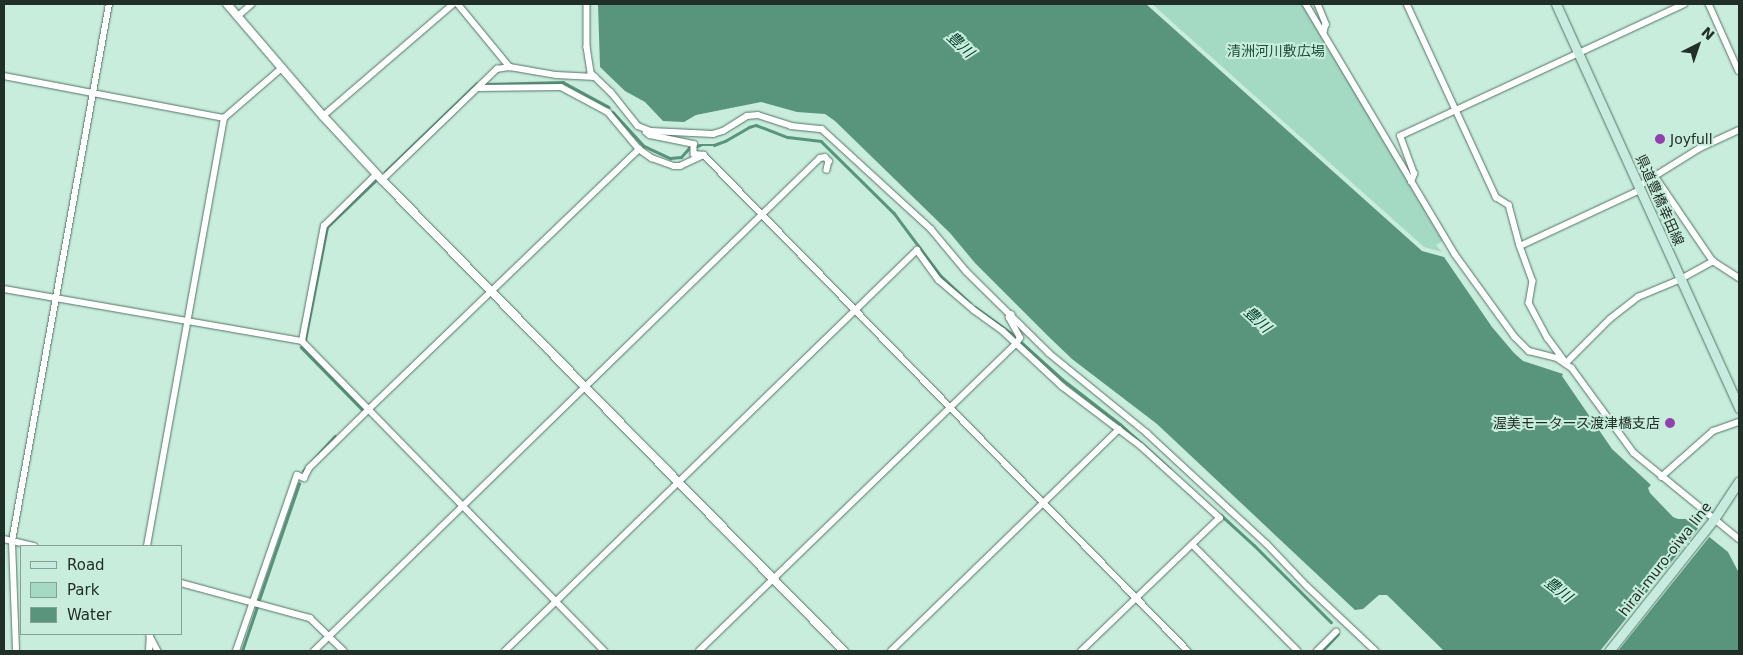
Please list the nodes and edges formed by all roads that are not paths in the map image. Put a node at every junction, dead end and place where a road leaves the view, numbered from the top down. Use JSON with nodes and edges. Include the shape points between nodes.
{"nodes":[{"id":1,"x":108,"y":4,"type":"edge"},
{"id":2,"x":227,"y":4,"type":"edge"},
{"id":3,"x":252,"y":4,"type":"edge"},
{"id":4,"x":453,"y":4,"type":"edge"},
{"id":5,"x":458,"y":4,"type":"edge"},
{"id":6,"x":586,"y":4,"type":"edge"},
{"id":7,"x":1306,"y":4,"type":"edge"},
{"id":8,"x":1318,"y":4,"type":"edge"},
{"id":9,"x":1407,"y":4,"type":"edge"},
{"id":10,"x":1556,"y":4,"type":"edge"},
{"id":11,"x":1684,"y":4,"type":"edge"},
{"id":12,"x":1709,"y":4,"type":"edge"},
{"id":13,"x":238,"y":16,"type":"junction"},
{"id":14,"x":1324,"y":33,"type":"junction"},
{"id":15,"x":1579,"y":54,"type":"junction"},
{"id":16,"x":282,"y":68,"type":"junction"},
{"id":17,"x":510,"y":68,"type":"junction"},
{"id":18,"x":1739,"y":71,"type":"edge"},
{"id":19,"x":4,"y":76,"type":"edge"},
{"id":20,"x":595,"y":77,"type":"junction"},
{"id":21,"x":478,"y":88,"type":"junction"},
{"id":22,"x":93,"y":93,"type":"junction"},
{"id":23,"x":1456,"y":110,"type":"junction"},
{"id":24,"x":323,"y":116,"type":"junction"},
{"id":25,"x":224,"y":118,"type":"junction"},
{"id":26,"x":643,"y":130,"type":"junction"},
{"id":27,"x":1739,"y":130,"type":"edge"},
{"id":28,"x":638,"y":149,"type":"junction"},
{"id":29,"x":704,"y":155,"type":"junction"},
{"id":30,"x":827,"y":170,"type":"dead end"},
{"id":31,"x":1655,"y":176,"type":"junction"},
{"id":32,"x":380,"y":177,"type":"junction"},
{"id":33,"x":1412,"y":182,"type":"junction"},
{"id":34,"x":1639,"y":188,"type":"junction"},
{"id":35,"x":762,"y":214,"type":"junction"},
{"id":36,"x":1520,"y":246,"type":"junction"},
{"id":37,"x":1713,"y":261,"type":"junction"},
{"id":38,"x":1739,"y":278,"type":"edge"},
{"id":39,"x":1681,"y":279,"type":"junction"},
{"id":40,"x":4,"y":289,"type":"edge"},
{"id":41,"x":492,"y":292,"type":"junction"},
{"id":42,"x":55,"y":298,"type":"junction"},
{"id":43,"x":854,"y":311,"type":"junction"},
{"id":44,"x":1011,"y":316,"type":"junction"},
{"id":45,"x":187,"y":322,"type":"junction"},
{"id":46,"x":302,"y":341,"type":"junction"},
{"id":47,"x":1018,"y":341,"type":"junction"},
{"id":48,"x":1566,"y":363,"type":"junction"},
{"id":49,"x":585,"y":386,"type":"junction"},
{"id":50,"x":949,"y":407,"type":"junction"},
{"id":51,"x":1739,"y":408,"type":"edge"},
{"id":52,"x":369,"y":409,"type":"junction"},
{"id":53,"x":1739,"y":422,"type":"edge"},
{"id":54,"x":1119,"y":429,"type":"junction"},
{"id":55,"x":1661,"y":476,"type":"junction"},
{"id":56,"x":1739,"y":481,"type":"edge"},
{"id":57,"x":679,"y":483,"type":"junction"},
{"id":58,"x":1044,"y":502,"type":"junction"},
{"id":59,"x":463,"y":505,"type":"junction"},
{"id":60,"x":1713,"y":520,"type":"junction"},
{"id":61,"x":4,"y":539,"type":"edge"},
{"id":62,"x":1739,"y":539,"type":"edge"},
{"id":63,"x":12,"y":541,"type":"junction"},
{"id":64,"x":30,"y":545,"type":"edge"},
{"id":65,"x":147,"y":545,"type":"edge"},
{"id":66,"x":1194,"y":545,"type":"junction"},
{"id":67,"x":773,"y":579,"type":"junction"},
{"id":68,"x":182,"y":582,"type":"edge"},
{"id":69,"x":1137,"y":598,"type":"junction"},
{"id":70,"x":253,"y":601,"type":"junction"},
{"id":71,"x":557,"y":602,"type":"junction"},
{"id":72,"x":1336,"y":632,"type":"dead end"},
{"id":73,"x":150,"y":635,"type":"edge"},
{"id":74,"x":330,"y":636,"type":"junction"},
{"id":75,"x":16,"y":651,"type":"edge"},
{"id":76,"x":149,"y":651,"type":"edge"},
{"id":77,"x":158,"y":651,"type":"edge"},
{"id":78,"x":236,"y":651,"type":"edge"},
{"id":79,"x":314,"y":651,"type":"edge"},
{"id":80,"x":344,"y":651,"type":"edge"},
{"id":81,"x":506,"y":651,"type":"edge"},
{"id":82,"x":605,"y":651,"type":"edge"},
{"id":83,"x":698,"y":651,"type":"edge"},
{"id":84,"x":844,"y":651,"type":"edge"},
{"id":85,"x":891,"y":651,"type":"edge"},
{"id":86,"x":1082,"y":651,"type":"edge"},
{"id":87,"x":1188,"y":651,"type":"edge"},
{"id":88,"x":1298,"y":651,"type":"edge"},
{"id":89,"x":1317,"y":651,"type":"edge"},
{"id":90,"x":1376,"y":651,"type":"edge"},
{"id":91,"x":1609,"y":651,"type":"edge"}],
"edges":[{"from":1,"to":22,"type":"street"},
{"from":2,"to":13,"type":"street"},
{"from":3,"to":13,"type":"street"},
{"from":4,"to":24,"type":"street"},
{"from":5,"to":17,"type":"street"},
{"from":6,"to":20,"type":"street","via":[[588,54]]},
{"from":7,"to":14,"type":"street"},
{"from":8,"to":14,"type":"street","via":[[1326,24]]},
{"from":9,"to":23,"type":"street"},
{"from":10,"to":15,"type":"main road","name":"県道豊橋幸田線"},
{"from":11,"to":15,"type":"street"},
{"from":12,"to":18,"type":"street"},
{"from":13,"to":16,"type":"street"},
{"from":14,"to":33,"type":"street"},
{"from":15,"to":23,"type":"street"},
{"from":15,"to":34,"type":"main road","name":"県道豊橋幸田線"},
{"from":16,"to":24,"type":"street"},
{"from":16,"to":25,"type":"street"},
{"from":17,"to":20,"type":"street"},
{"from":17,"to":21,"type":"street","via":[[497,69]]},
{"from":19,"to":22,"type":"street"},
{"from":20,"to":26,"type":"street"},
{"from":21,"to":28,"type":"street","via":[[561,87],[608,112]]},
{"from":21,"to":32,"type":"street"},
{"from":22,"to":25,"type":"street"},
{"from":22,"to":42,"type":"street"},
{"from":23,"to":33,"type":"street","via":[[1400,136],[1414,174]]},
{"from":23,"to":36,"type":"street","via":[[1496,198],[1509,205]]},
{"from":24,"to":32,"type":"street"},
{"from":25,"to":45,"type":"street"},
{"from":26,"to":29,"type":"street","via":[[694,148],[694,154]]},
{"from":26,"to":44,"type":"street","via":[[713,134],[752,115],[791,126],[822,129],[931,229],[966,272]]},
{"from":27,"to":31,"type":"street","via":[[1700,148]]},
{"from":28,"to":29,"type":"street","via":[[674,166]]},
{"from":28,"to":41,"type":"street"},
{"from":29,"to":35,"type":"street"},
{"from":30,"to":35,"type":"street","via":[[829,161],[825,157],[820,158]]},
{"from":31,"to":34,"type":"street"},
{"from":31,"to":37,"type":"street"},
{"from":32,"to":41,"type":"street"},
{"from":32,"to":46,"type":"street","via":[[324,226]]},
{"from":33,"to":48,"type":"street","via":[[1476,285],[1515,337],[1529,350]]},
{"from":34,"to":36,"type":"street"},
{"from":34,"to":39,"type":"main road","name":"県道豊橋幸田線"},
{"from":35,"to":43,"type":"street"},
{"from":35,"to":49,"type":"street"},
{"from":36,"to":48,"type":"street","via":[[1533,281],[1529,303]]},
{"from":37,"to":38,"type":"street"},
{"from":37,"to":39,"type":"street"},
{"from":39,"to":48,"type":"street","via":[[1638,297],[1610,319]]},
{"from":39,"to":51,"type":"main road","name":"県道豊橋幸田線"},
{"from":40,"to":42,"type":"street"},
{"from":41,"to":49,"type":"street"},
{"from":41,"to":52,"type":"street"},
{"from":42,"to":45,"type":"street"},
{"from":42,"to":63,"type":"street"},
{"from":43,"to":47,"type":"street","via":[[917,250],[939,280]]},
{"from":43,"to":50,"type":"street"},
{"from":43,"to":57,"type":"street"},
{"from":44,"to":47,"type":"street"},
{"from":44,"to":90,"type":"street","via":[[1049,353],[1154,439]]},
{"from":45,"to":46,"type":"street"},
{"from":45,"to":65,"type":"street"},
{"from":46,"to":52,"type":"street"},
{"from":47,"to":50,"type":"street"},
{"from":47,"to":54,"type":"street","via":[[1062,386]]},
{"from":48,"to":55,"type":"street","via":[[1634,452]]},
{"from":49,"to":57,"type":"street"},
{"from":49,"to":59,"type":"street"},
{"from":50,"to":58,"type":"street"},
{"from":50,"to":67,"type":"street"},
{"from":52,"to":59,"type":"street"},
{"from":52,"to":70,"type":"street","via":[[309,468],[304,478],[297,475]]},
{"from":53,"to":55,"type":"street","via":[[1714,431]]},
{"from":54,"to":58,"type":"street"},
{"from":54,"to":66,"type":"street","via":[[1220,518]]},
{"from":55,"to":60,"type":"street"},
{"from":56,"to":60,"type":"main road","name":"hirai-muro-oiwa line"},
{"from":57,"to":67,"type":"street"},
{"from":57,"to":71,"type":"street"},
{"from":58,"to":69,"type":"street"},
{"from":58,"to":85,"type":"street"},
{"from":59,"to":71,"type":"street"},
{"from":59,"to":74,"type":"street"},
{"from":60,"to":62,"type":"street"},
{"from":60,"to":91,"type":"main road","name":"hirai-muro-oiwa line"},
{"from":61,"to":63,"type":"street"},
{"from":63,"to":64,"type":"street"},
{"from":63,"to":75,"type":"street"},
{"from":66,"to":69,"type":"street"},
{"from":66,"to":88,"type":"street"},
{"from":67,"to":83,"type":"street"},
{"from":67,"to":84,"type":"street"},
{"from":68,"to":70,"type":"street"},
{"from":69,"to":86,"type":"street"},
{"from":69,"to":87,"type":"street"},
{"from":70,"to":74,"type":"street","via":[[310,618]]},
{"from":70,"to":78,"type":"street"},
{"from":71,"to":81,"type":"street"},
{"from":71,"to":82,"type":"street"},
{"from":72,"to":89,"type":"street"},
{"from":73,"to":76,"type":"street"},
{"from":73,"to":77,"type":"street"},
{"from":74,"to":79,"type":"street"},
{"from":74,"to":80,"type":"street"}]}
